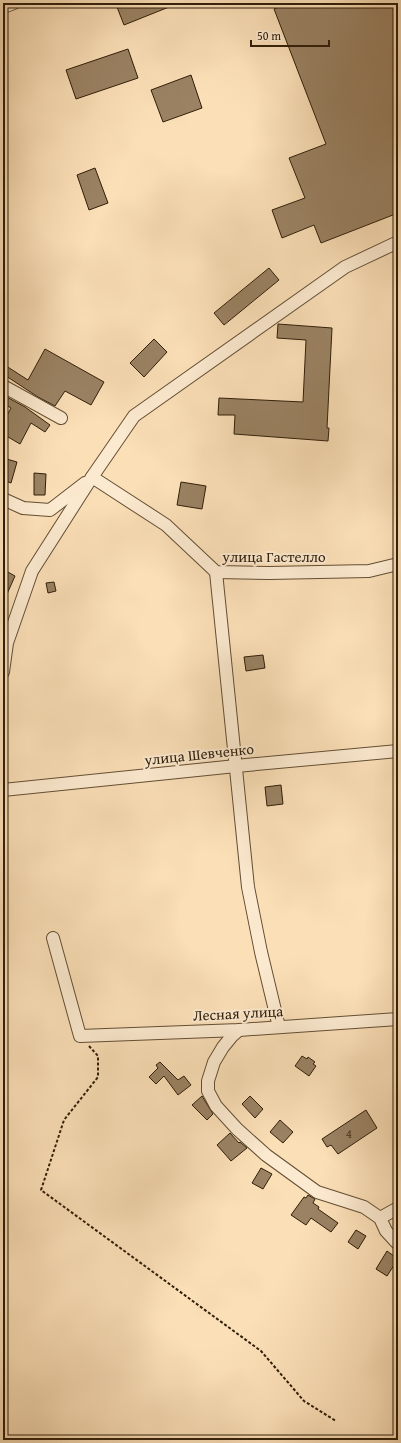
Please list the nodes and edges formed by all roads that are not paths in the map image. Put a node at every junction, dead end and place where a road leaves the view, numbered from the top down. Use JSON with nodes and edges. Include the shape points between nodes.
{"nodes":[{"id":1,"x":14,"y":3,"type":"edge"},
{"id":2,"x":3,"y":7,"type":"edge"},
{"id":3,"x":398,"y":242,"type":"edge"},
{"id":4,"x":3,"y":386,"type":"edge"},
{"id":5,"x":60,"y":418,"type":"dead end"},
{"id":6,"x":92,"y":477,"type":"junction"},
{"id":7,"x":3,"y":499,"type":"edge"},
{"id":8,"x":398,"y":564,"type":"edge"},
{"id":9,"x":216,"y":572,"type":"junction"},
{"id":10,"x":3,"y":672,"type":"edge"},
{"id":11,"x":398,"y":752,"type":"edge"},
{"id":12,"x":236,"y":766,"type":"junction"},
{"id":13,"x":3,"y":790,"type":"edge"},
{"id":14,"x":53,"y":938,"type":"dead end"},
{"id":15,"x":398,"y":1019,"type":"edge"},
{"id":16,"x":280,"y":1028,"type":"junction"},
{"id":17,"x":239,"y":1030,"type":"junction"},
{"id":18,"x":398,"y":1208,"type":"edge"},
{"id":19,"x":380,"y":1218,"type":"junction"},
{"id":20,"x":398,"y":1244,"type":"edge"}],
"edges":[{"from":1,"to":2,"type":"street"},
{"from":3,"to":6,"type":"street","via":[[345,267],[134,416]]},
{"from":4,"to":5,"type":"street"},
{"from":6,"to":7,"type":"street","via":[[50,510],[23,508]]},
{"from":6,"to":9,"type":"street","name":"улица Гастелло","via":[[166,525]]},
{"from":6,"to":10,"type":"street","via":[[32,571],[7,643]]},
{"from":8,"to":9,"type":"street","name":"улица Гастелло","via":[[369,571]]},
{"from":9,"to":12,"type":"street"},
{"from":11,"to":12,"type":"street","name":"улица Шевченко"},
{"from":12,"to":13,"type":"street","name":"улица Шевченко"},
{"from":12,"to":16,"type":"street","via":[[248,887]]},
{"from":14,"to":17,"type":"street","name":"Лесная улица","via":[[80,1036]]},
{"from":15,"to":16,"type":"street","name":"Лесная улица"},
{"from":16,"to":17,"type":"street","name":"Лесная улица"},
{"from":17,"to":19,"type":"street","via":[[223,1047],[214,1062],[208,1081],[208,1091],[216,1106],[266,1155],[317,1192],[364,1207]]},
{"from":18,"to":19,"type":"street"},
{"from":19,"to":20,"type":"street","via":[[386,1231]]}]}
